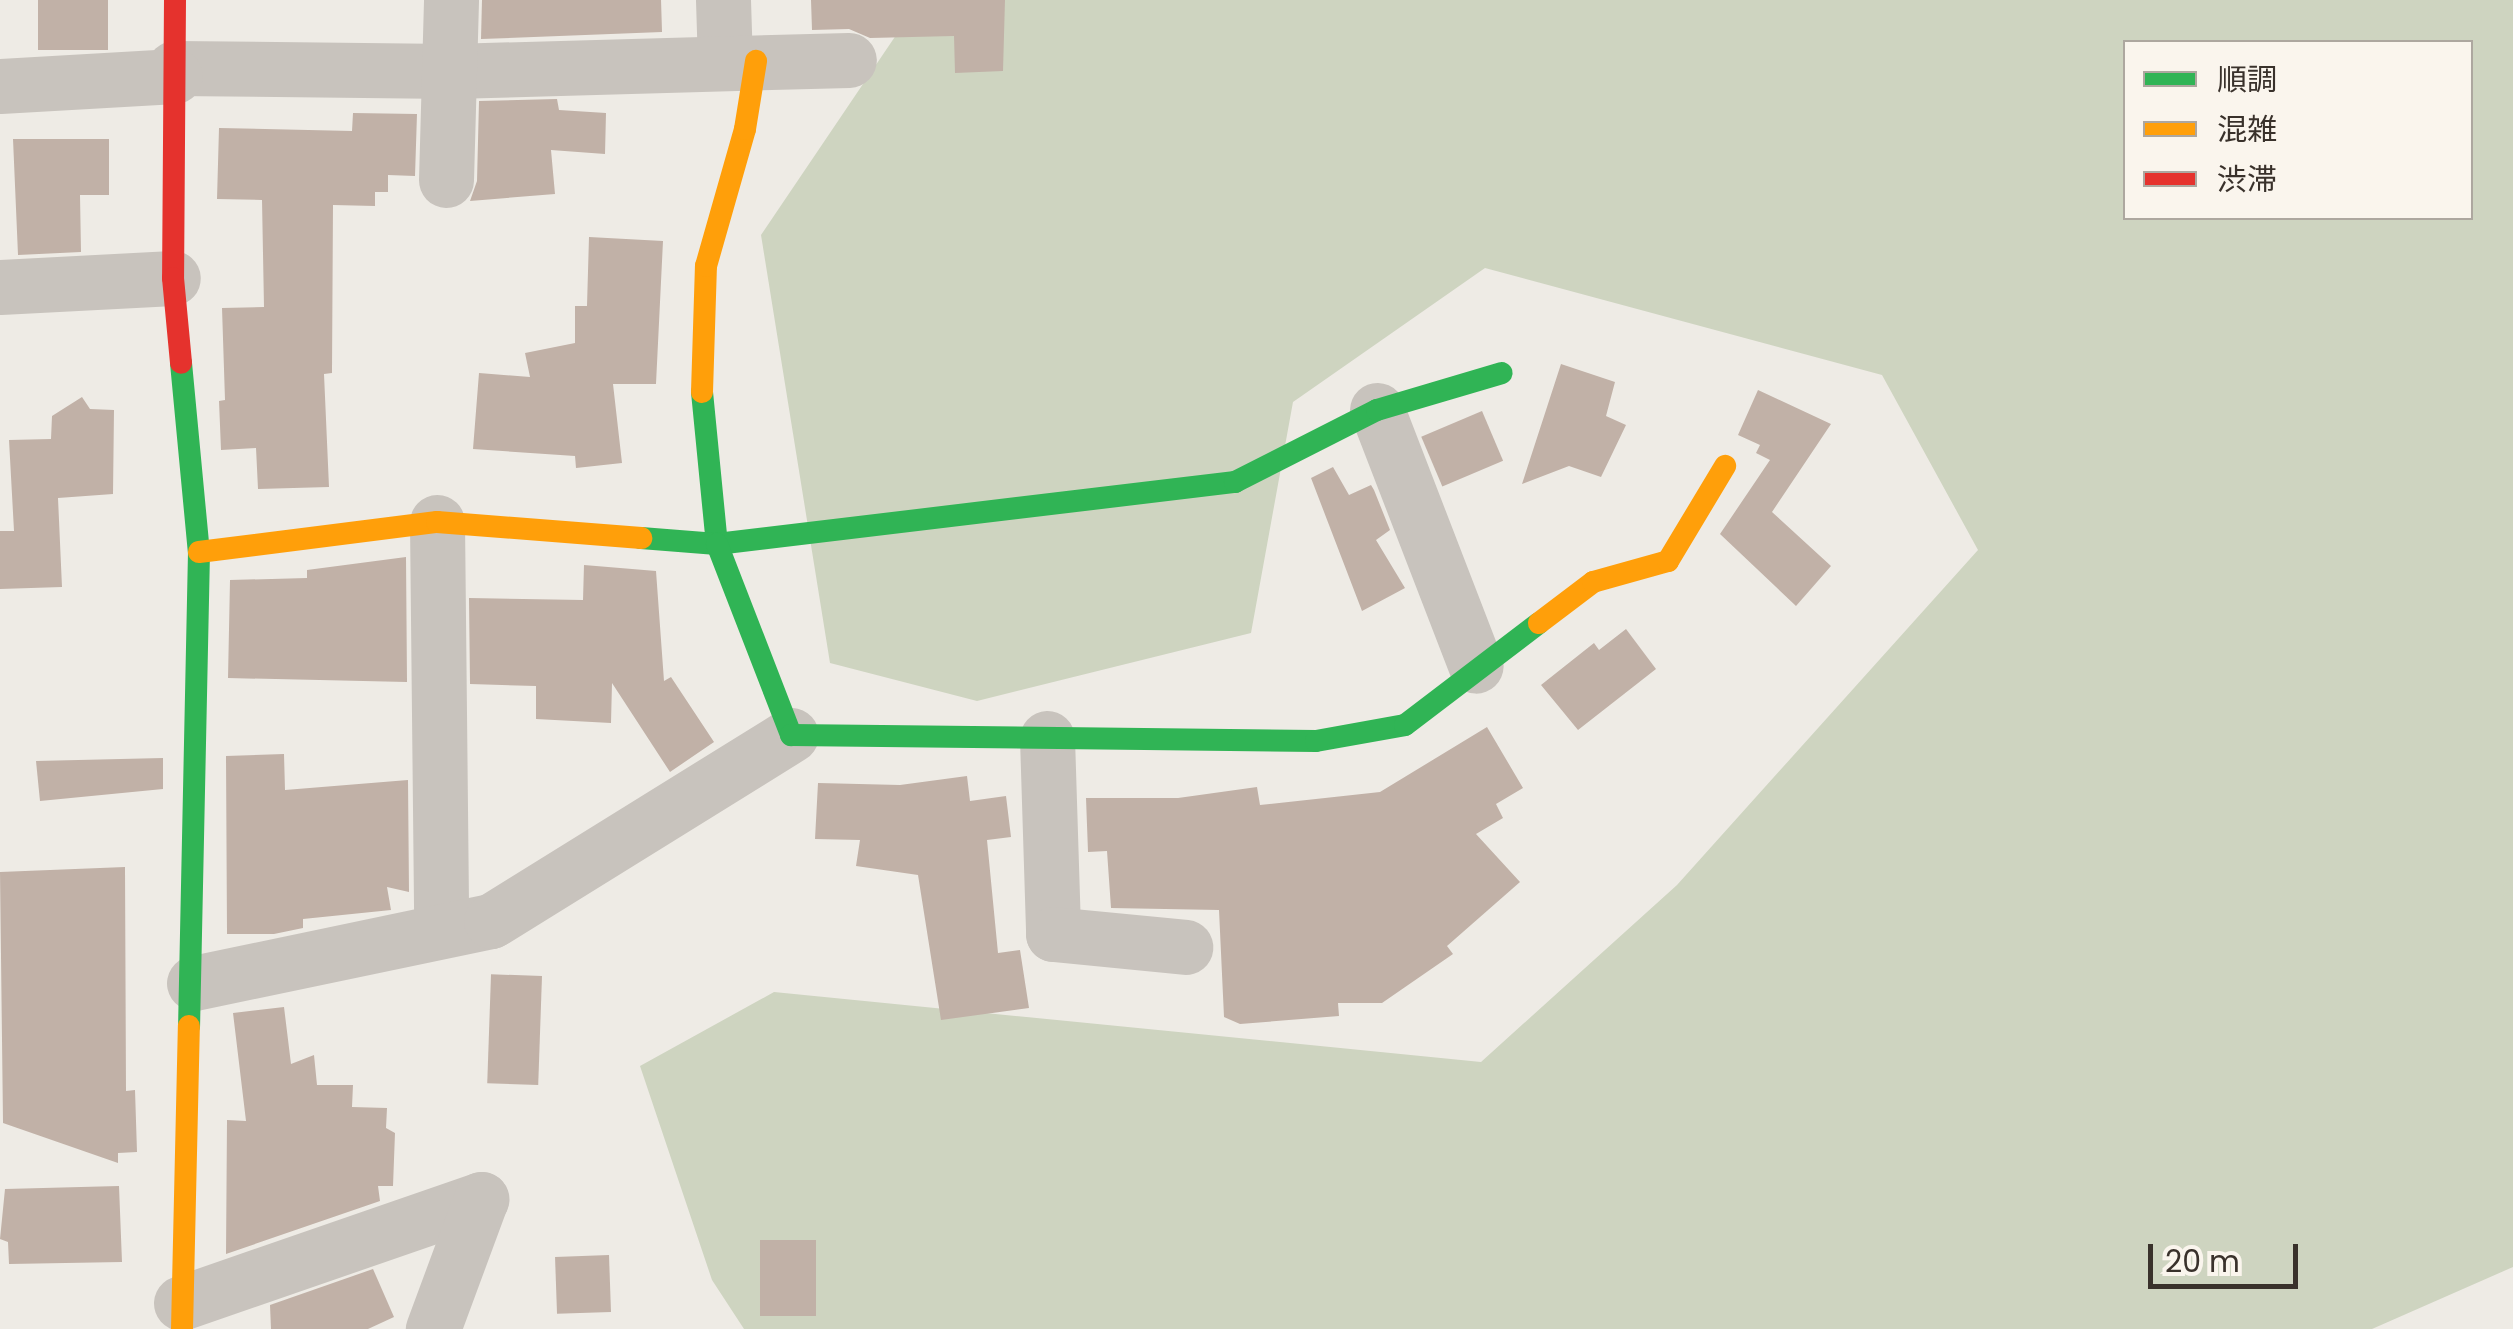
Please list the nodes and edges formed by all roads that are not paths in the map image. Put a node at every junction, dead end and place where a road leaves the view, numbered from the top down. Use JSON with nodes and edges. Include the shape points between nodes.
{"nodes":[{"id":1,"x":174,"y":0,"type":"edge"},
{"id":2,"x":452,"y":0,"type":"edge"},
{"id":3,"x":724,"y":0,"type":"edge"},
{"id":4,"x":850,"y":60,"type":"dead end"},
{"id":5,"x":740,"y":62,"type":"junction"},
{"id":6,"x":451,"y":71,"type":"junction"},
{"id":7,"x":175,"y":72,"type":"junction"},
{"id":8,"x":0,"y":86,"type":"edge"},
{"id":9,"x":446,"y":180,"type":"dead end"},
{"id":10,"x":173,"y":278,"type":"junction"},
{"id":11,"x":0,"y":287,"type":"edge"},
{"id":12,"x":1502,"y":373,"type":"dead end"},
{"id":13,"x":1377,"y":410,"type":"junction"},
{"id":14,"x":1725,"y":466,"type":"dead end"},
{"id":15,"x":437,"y":522,"type":"junction"},
{"id":16,"x":717,"y":544,"type":"junction"},
{"id":17,"x":199,"y":552,"type":"junction"},
{"id":18,"x":1476,"y":666,"type":"junction"},
{"id":19,"x":791,"y":735,"type":"junction"},
{"id":20,"x":1047,"y":738,"type":"junction"},
{"id":21,"x":441,"y":926,"type":"junction"},
{"id":22,"x":1185,"y":947,"type":"dead end"},
{"id":23,"x":194,"y":982,"type":"junction"},
{"id":24,"x":181,"y":1316,"type":"edge"},
{"id":25,"x":433,"y":1329,"type":"edge"}],
"edges":[{"from":1,"to":7,"type":"street"},
{"from":2,"to":6,"type":"street"},
{"from":3,"to":5,"type":"street"},
{"from":4,"to":5,"type":"street"},
{"from":5,"to":6,"type":"street"},
{"from":5,"to":16,"type":"street","via":[[744,129],[706,266],[700,370]]},
{"from":6,"to":7,"type":"street"},
{"from":6,"to":9,"type":"street"},
{"from":7,"to":8,"type":"street"},
{"from":7,"to":10,"type":"street"},
{"from":10,"to":11,"type":"street"},
{"from":10,"to":17,"type":"street"},
{"from":12,"to":13,"type":"street"},
{"from":13,"to":16,"type":"street","via":[[1235,482]]},
{"from":13,"to":18,"type":"street"},
{"from":14,"to":18,"type":"street","via":[[1668,561],[1594,582]]},
{"from":15,"to":16,"type":"street"},
{"from":15,"to":17,"type":"street"},
{"from":15,"to":21,"type":"street"},
{"from":16,"to":19,"type":"street"},
{"from":17,"to":23,"type":"street"},
{"from":18,"to":20,"type":"street","via":[[1405,725],[1316,741]]},
{"from":19,"to":20,"type":"street"},
{"from":19,"to":21,"type":"street","via":[[491,920]]},
{"from":20,"to":22,"type":"street","via":[[1053,934]]},
{"from":21,"to":23,"type":"street"},
{"from":23,"to":24,"type":"street"},
{"from":24,"to":25,"type":"street","via":[[482,1199]]}]}
